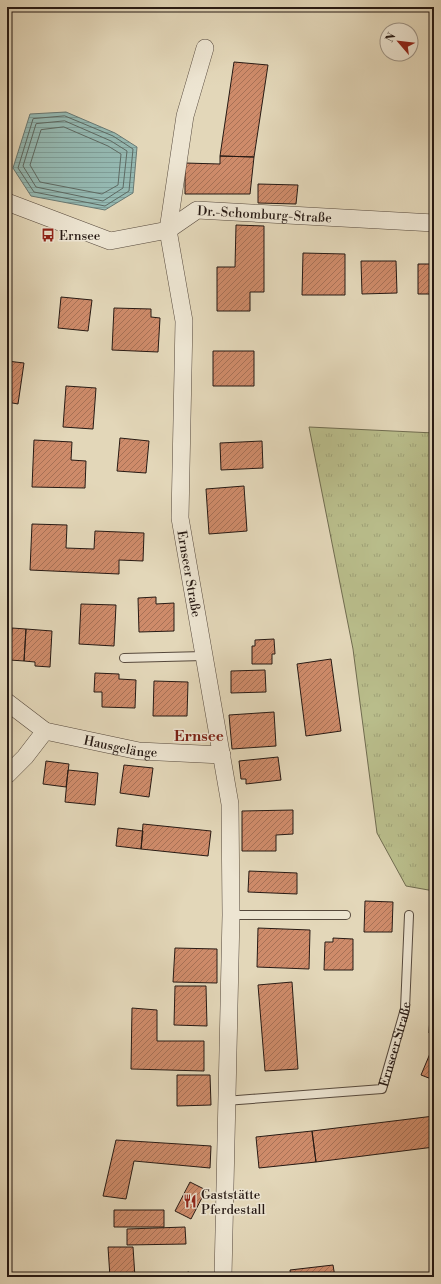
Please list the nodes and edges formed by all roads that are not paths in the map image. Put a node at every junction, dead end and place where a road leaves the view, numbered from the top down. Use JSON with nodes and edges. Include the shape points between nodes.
{"nodes":[{"id":1,"x":205,"y":48,"type":"dead end"},
{"id":2,"x":7,"y":202,"type":"edge"},
{"id":3,"x":434,"y":223,"type":"edge"},
{"id":4,"x":168,"y":230,"type":"junction"},
{"id":5,"x":204,"y":656,"type":"junction"},
{"id":6,"x":124,"y":658,"type":"dead end"},
{"id":7,"x":7,"y":702,"type":"edge"},
{"id":8,"x":45,"y":731,"type":"junction"},
{"id":9,"x":222,"y":755,"type":"junction"},
{"id":10,"x":7,"y":775,"type":"edge"},
{"id":11,"x":230,"y":915,"type":"junction"},
{"id":12,"x":346,"y":915,"type":"dead end"},
{"id":13,"x":409,"y":915,"type":"dead end"},
{"id":14,"x":226,"y":1101,"type":"junction"},
{"id":15,"x":223,"y":1277,"type":"edge"}],
"edges":[{"from":1,"to":4,"type":"street","via":[[186,116]]},
{"from":2,"to":4,"type":"street","via":[[110,241]]},
{"from":3,"to":4,"type":"street","name":"Dr.-Schomburg-Straße","via":[[197,210]]},
{"from":4,"to":5,"type":"street","name":"Ernseer Straße","via":[[184,321],[180,518]]},
{"from":5,"to":6,"type":"lane"},
{"from":5,"to":9,"type":"street","name":"Ernseer Straße"},
{"from":7,"to":8,"type":"street","name":"Hausgelänge"},
{"from":8,"to":9,"type":"street","name":"Hausgelänge","via":[[140,751]]},
{"from":8,"to":10,"type":"street"},
{"from":9,"to":11,"type":"street","name":"Ernseer Straße","via":[[230,804]]},
{"from":11,"to":12,"type":"lane"},
{"from":11,"to":14,"type":"street","name":"Ernseer Straße"},
{"from":13,"to":14,"type":"lane","name":"Ernseer Straße","via":[[405,1009],[382,1089]]},
{"from":14,"to":15,"type":"street","name":"Ernseer Straße"}]}
